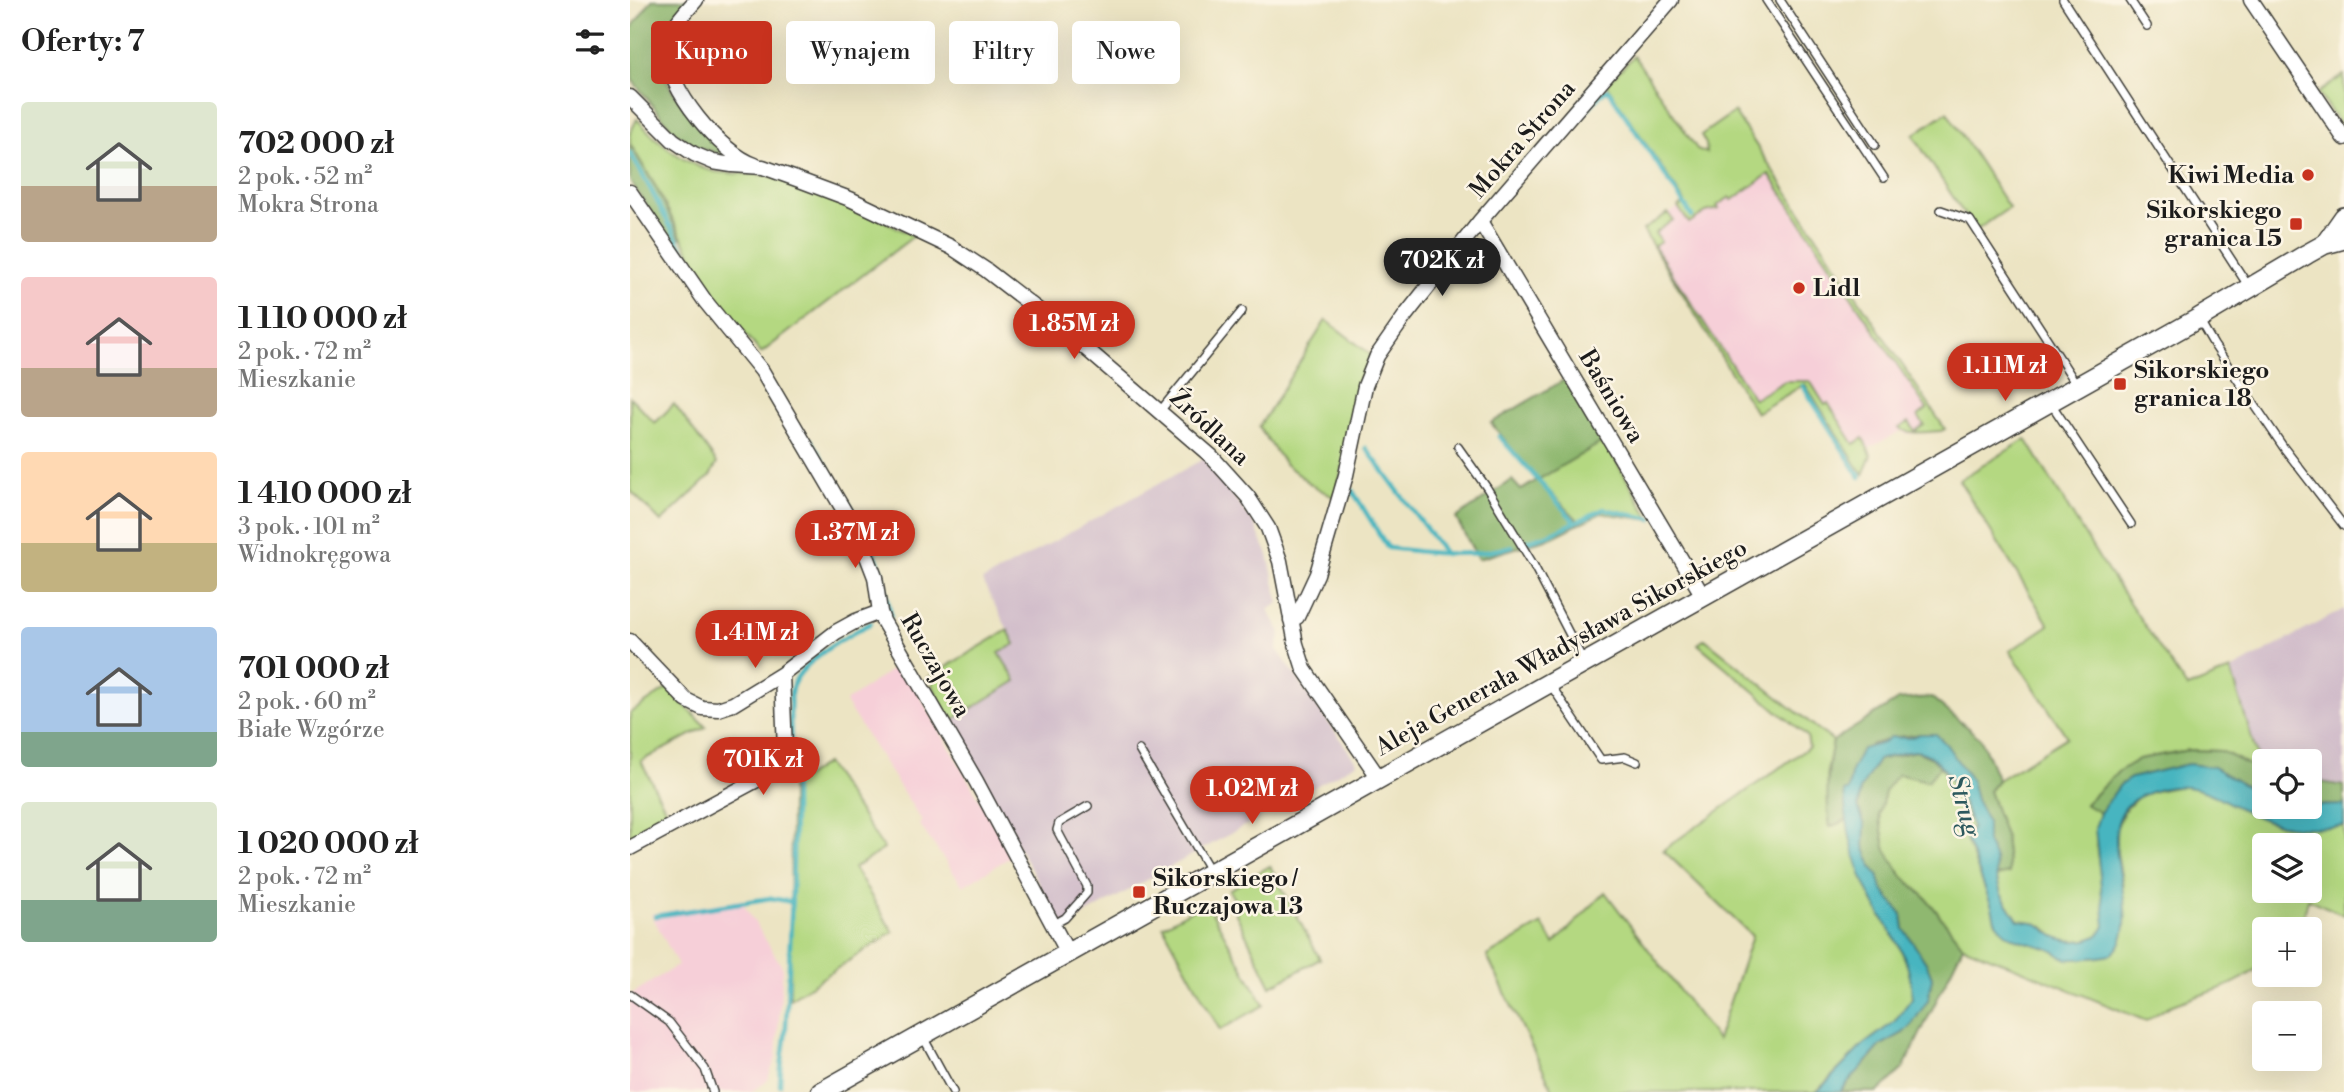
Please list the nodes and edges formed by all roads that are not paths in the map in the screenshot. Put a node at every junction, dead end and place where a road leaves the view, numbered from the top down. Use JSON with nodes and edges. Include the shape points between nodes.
{"nodes":[{"id":1,"x":696,"y":0,"type":"edge"},
{"id":2,"x":1671,"y":0,"type":"edge"},
{"id":3,"x":1766,"y":0,"type":"edge"},
{"id":4,"x":1780,"y":0,"type":"edge"},
{"id":5,"x":2063,"y":0,"type":"edge"},
{"id":6,"x":2130,"y":0,"type":"edge"},
{"id":7,"x":2251,"y":0,"type":"edge"},
{"id":8,"x":2147,"y":26,"type":"dead end"},
{"id":9,"x":630,"y":97,"type":"edge"},
{"id":10,"x":2344,"y":138,"type":"edge"},
{"id":11,"x":1875,"y":145,"type":"dead end"},
{"id":12,"x":763,"y":167,"type":"junction"},
{"id":13,"x":1884,"y":178,"type":"dead end"},
{"id":14,"x":630,"y":192,"type":"edge"},
{"id":15,"x":1941,"y":210,"type":"dead end"},
{"id":16,"x":2344,"y":218,"type":"edge"},
{"id":17,"x":1480,"y":221,"type":"junction"},
{"id":18,"x":2334,"y":241,"type":"edge"},
{"id":19,"x":2249,"y":287,"type":"junction"},
{"id":20,"x":1242,"y":311,"type":"dead end"},
{"id":21,"x":2199,"y":318,"type":"junction"},
{"id":22,"x":2077,"y":386,"type":"junction"},
{"id":23,"x":2050,"y":401,"type":"junction"},
{"id":24,"x":1160,"y":411,"type":"junction"},
{"id":25,"x":1458,"y":447,"type":"dead end"},
{"id":26,"x":2131,"y":524,"type":"dead end"},
{"id":27,"x":2344,"y":526,"type":"edge"},
{"id":28,"x":1703,"y":596,"type":"junction"},
{"id":29,"x":880,"y":612,"type":"junction"},
{"id":30,"x":1291,"y":620,"type":"junction"},
{"id":31,"x":630,"y":641,"type":"edge"},
{"id":32,"x":1584,"y":663,"type":"junction"},
{"id":33,"x":782,"y":674,"type":"junction"},
{"id":34,"x":1549,"y":682,"type":"junction"},
{"id":35,"x":1139,"y":750,"type":"dead end"},
{"id":36,"x":1637,"y":762,"type":"dead end"},
{"id":37,"x":1378,"y":778,"type":"junction"},
{"id":38,"x":1088,"y":806,"type":"dead end"},
{"id":39,"x":630,"y":848,"type":"edge"},
{"id":40,"x":1211,"y":872,"type":"junction"},
{"id":41,"x":1054,"y":924,"type":"junction"},
{"id":42,"x":1068,"y":953,"type":"junction"},
{"id":43,"x":631,"y":995,"type":"edge"},
{"id":44,"x":922,"y":1034,"type":"junction"},
{"id":45,"x":713,"y":1092,"type":"edge"},
{"id":46,"x":821,"y":1092,"type":"edge"},
{"id":47,"x":953,"y":1092,"type":"edge"}],
"edges":[{"from":1,"to":12,"type":"street","name":"Źródlana","via":[[670,35],[667,62],[673,78],[702,122],[746,162]]},
{"from":2,"to":17,"type":"street","name":"Mokra Strona"},
{"from":3,"to":13,"type":"lane"},
{"from":4,"to":11,"type":"lane"},
{"from":5,"to":19,"type":"lane"},
{"from":6,"to":8,"type":"lane"},
{"from":7,"to":10,"type":"street"},
{"from":9,"to":12,"type":"street","name":"Źródlana","via":[[673,140],[694,154],[713,162]]},
{"from":12,"to":24,"type":"street","name":"Źródlana","via":[[850,199],[951,247],[1027,300]]},
{"from":14,"to":29,"type":"street","name":"Ruczajowa","via":[[705,302],[762,371],[860,538],[876,577]]},
{"from":15,"to":22,"type":"lane","via":[[1970,220]]},
{"from":16,"to":18,"type":"main road","name":"Aleja Generała Władysława Sikorskiego"},
{"from":17,"to":28,"type":"street","name":"Baśniowa"},
{"from":17,"to":30,"type":"street","name":"Mokra Strona","via":[[1405,316],[1370,369],[1317,574],[1297,617]]},
{"from":18,"to":19,"type":"main road","name":"Aleja Generała Władysława Sikorskiego"},
{"from":19,"to":21,"type":"main road","name":"Aleja Generała Władysława Sikorskiego"},
{"from":20,"to":24,"type":"lane"},
{"from":21,"to":22,"type":"main road","name":"Aleja Generała Władysława Sikorskiego"},
{"from":21,"to":27,"type":"lane","via":[[2284,448]]},
{"from":22,"to":23,"type":"main road","name":"Aleja Generała Władysława Sikorskiego"},
{"from":23,"to":26,"type":"lane"},
{"from":23,"to":28,"type":"main road","name":"Aleja Generała Władysława Sikorskiego"},
{"from":24,"to":30,"type":"street","name":"Źródlana","via":[[1211,456],[1259,512],[1277,551]]},
{"from":25,"to":32,"type":"lane","via":[[1533,564]]},
{"from":28,"to":32,"type":"main road","name":"Aleja Generała Władysława Sikorskiego"},
{"from":29,"to":33,"type":"street","via":[[836,632]]},
{"from":29,"to":41,"type":"street","name":"Ruczajowa"},
{"from":30,"to":37,"type":"street","name":"Źródlana","via":[[1304,669]]},
{"from":31,"to":33,"type":"street","via":[[685,700],[710,710],[726,708]]},
{"from":32,"to":34,"type":"main road","name":"Aleja Generała Władysława Sikorskiego"},
{"from":33,"to":39,"type":"street","via":[[785,751],[780,767]]},
{"from":34,"to":36,"type":"lane","via":[[1601,760],[1625,757]]},
{"from":34,"to":37,"type":"main road","name":"Aleja Generała Władysława Sikorskiego"},
{"from":35,"to":40,"type":"lane"},
{"from":37,"to":40,"type":"main road","name":"Aleja Generała Władysława Sikorskiego"},
{"from":38,"to":41,"type":"lane","via":[[1059,823],[1057,830],[1087,893]]},
{"from":40,"to":42,"type":"main road","name":"Aleja Generała Władysława Sikorskiego"},
{"from":41,"to":42,"type":"street","name":"Ruczajowa"},
{"from":42,"to":44,"type":"main road","name":"Aleja Generała Władysława Sikorskiego"},
{"from":43,"to":45,"type":"lane","via":[[669,1022],[705,1069]]},
{"from":44,"to":46,"type":"main road","name":"Aleja Generała Władysława Sikorskiego"},
{"from":44,"to":47,"type":"lane"}]}
